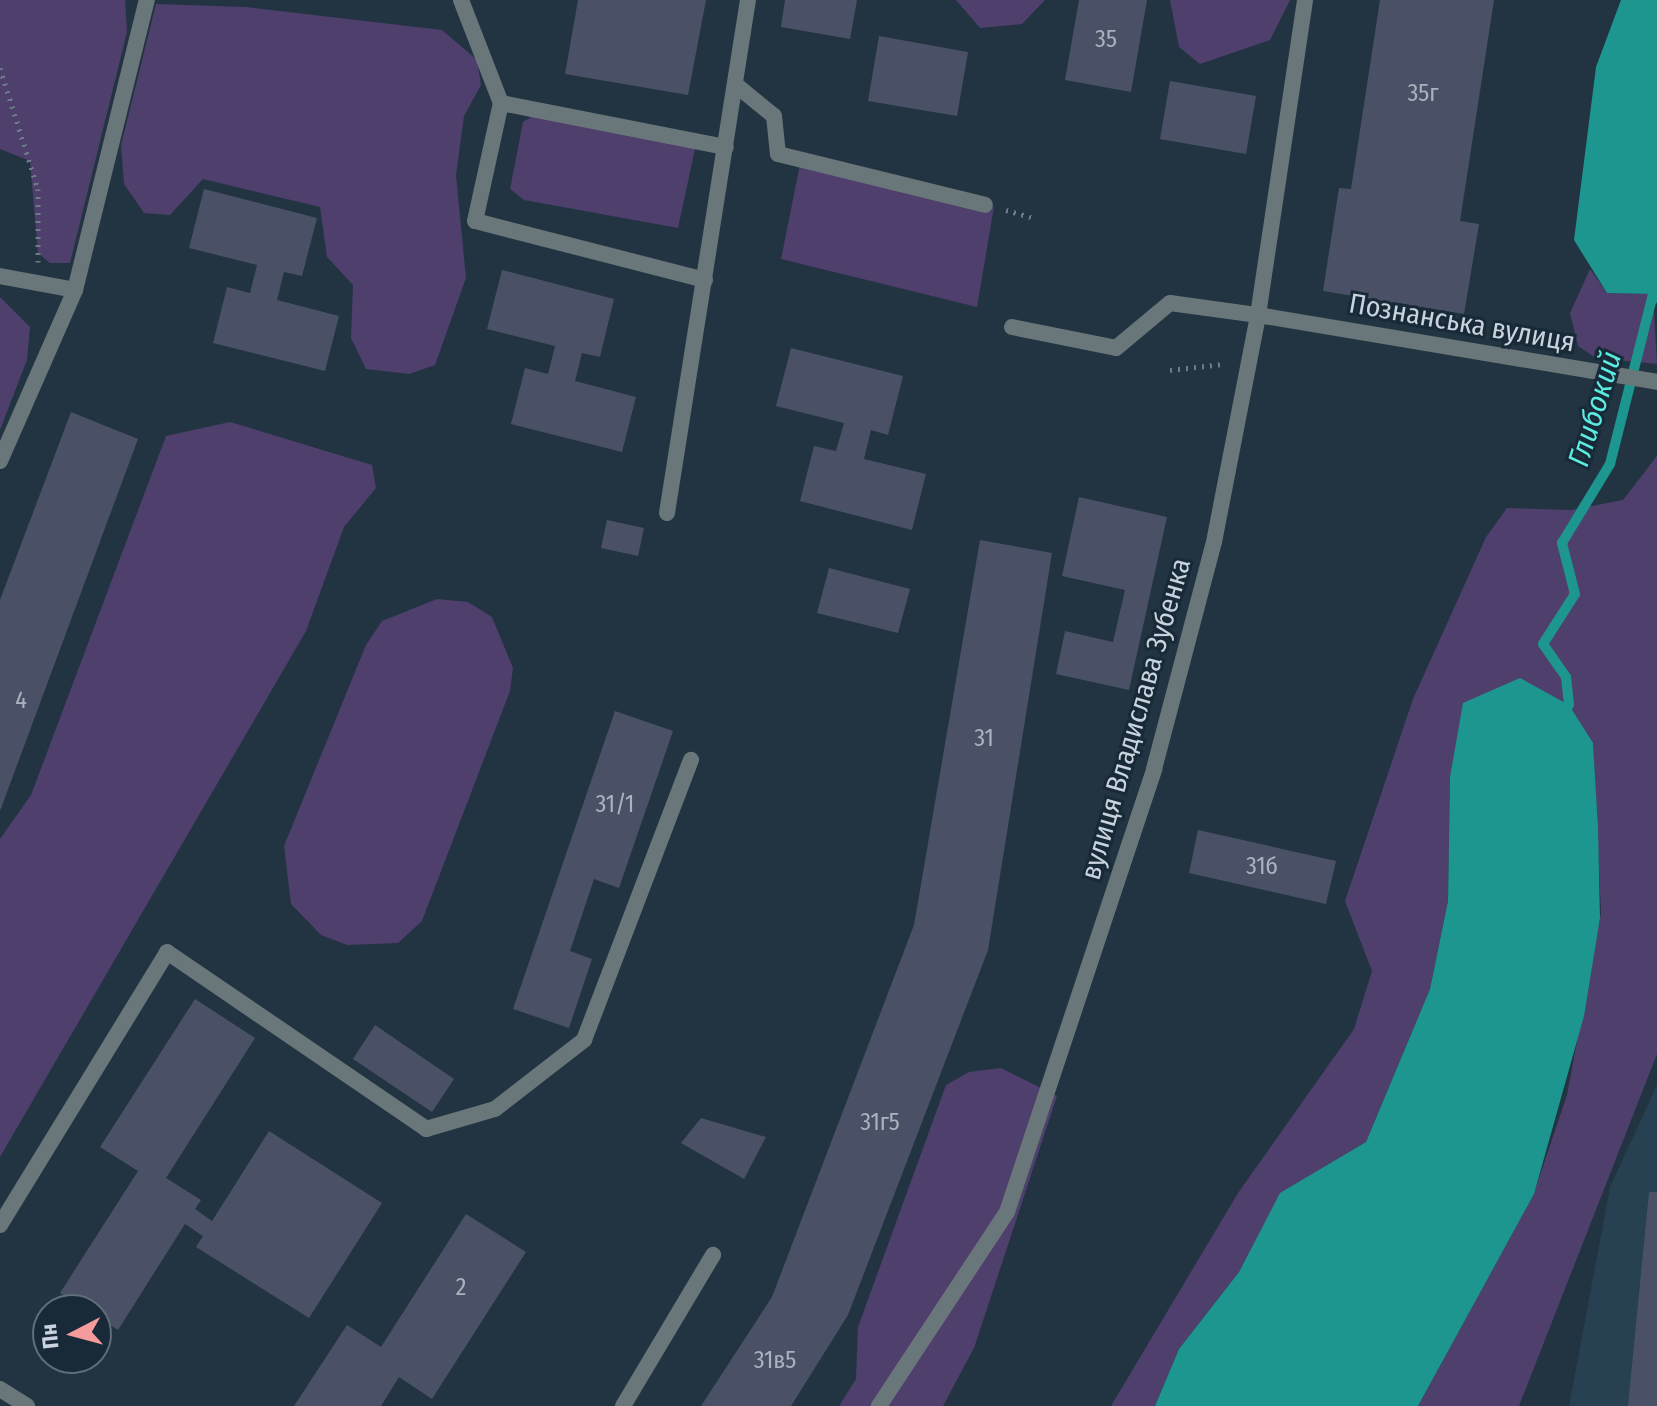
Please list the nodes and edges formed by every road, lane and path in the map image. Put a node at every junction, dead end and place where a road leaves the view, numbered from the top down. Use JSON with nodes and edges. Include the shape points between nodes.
{"nodes":[{"id":1,"x":147,"y":0,"type":"edge"},
{"id":2,"x":461,"y":0,"type":"edge"},
{"id":3,"x":748,"y":0,"type":"edge"},
{"id":4,"x":1305,"y":0,"type":"edge"},
{"id":5,"x":0,"y":68,"type":"edge"},
{"id":6,"x":736,"y":85,"type":"junction"},
{"id":7,"x":501,"y":103,"type":"junction"},
{"id":8,"x":726,"y":147,"type":"junction"},
{"id":9,"x":985,"y":205,"type":"dead end"},
{"id":10,"x":0,"y":276,"type":"edge"},
{"id":11,"x":705,"y":280,"type":"junction"},
{"id":12,"x":38,"y":283,"type":"junction"},
{"id":13,"x":75,"y":290,"type":"junction"},
{"id":14,"x":1258,"y":315,"type":"junction"},
{"id":15,"x":1012,"y":327,"type":"dead end"},
{"id":16,"x":1223,"y":364,"type":"dead end"},
{"id":17,"x":1170,"y":370,"type":"dead end"},
{"id":18,"x":1657,"y":382,"type":"edge"},
{"id":19,"x":0,"y":461,"type":"edge"},
{"id":20,"x":667,"y":513,"type":"dead end"},
{"id":21,"x":691,"y":760,"type":"dead end"},
{"id":22,"x":0,"y":1225,"type":"edge"},
{"id":23,"x":713,"y":1255,"type":"dead end"},
{"id":24,"x":0,"y":1389,"type":"edge"},
{"id":25,"x":27,"y":1406,"type":"edge"},
{"id":26,"x":623,"y":1406,"type":"edge"},
{"id":27,"x":879,"y":1406,"type":"edge"}],
"edges":[{"from":1,"to":13,"type":"street"},
{"from":2,"to":7,"type":"street"},
{"from":3,"to":6,"type":"street"},
{"from":4,"to":14,"type":"street","name":"вулиця Владислава Зубенка"},
{"from":5,"to":12,"type":"path","via":[[38,189]]},
{"from":6,"to":8,"type":"street"},
{"from":6,"to":9,"type":"street","via":[[774,116],[778,154]]},
{"from":7,"to":8,"type":"street"},
{"from":7,"to":11,"type":"street","via":[[475,221]]},
{"from":8,"to":11,"type":"street"},
{"from":10,"to":12,"type":"street"},
{"from":11,"to":20,"type":"street"},
{"from":12,"to":13,"type":"street"},
{"from":13,"to":19,"type":"street"},
{"from":14,"to":15,"type":"street","name":"Познанська вулиця","via":[[1170,303],[1116,348]]},
{"from":14,"to":18,"type":"street","name":"Познанська вулиця"},
{"from":14,"to":27,"type":"street","name":"вулиця Владислава Зубенка","via":[[1214,542],[1154,769],[1007,1212]]},
{"from":16,"to":17,"type":"path"},
{"from":21,"to":22,"type":"street","via":[[584,1040],[495,1109],[426,1129],[167,952]]},
{"from":23,"to":26,"type":"street"},
{"from":24,"to":25,"type":"street"}]}
